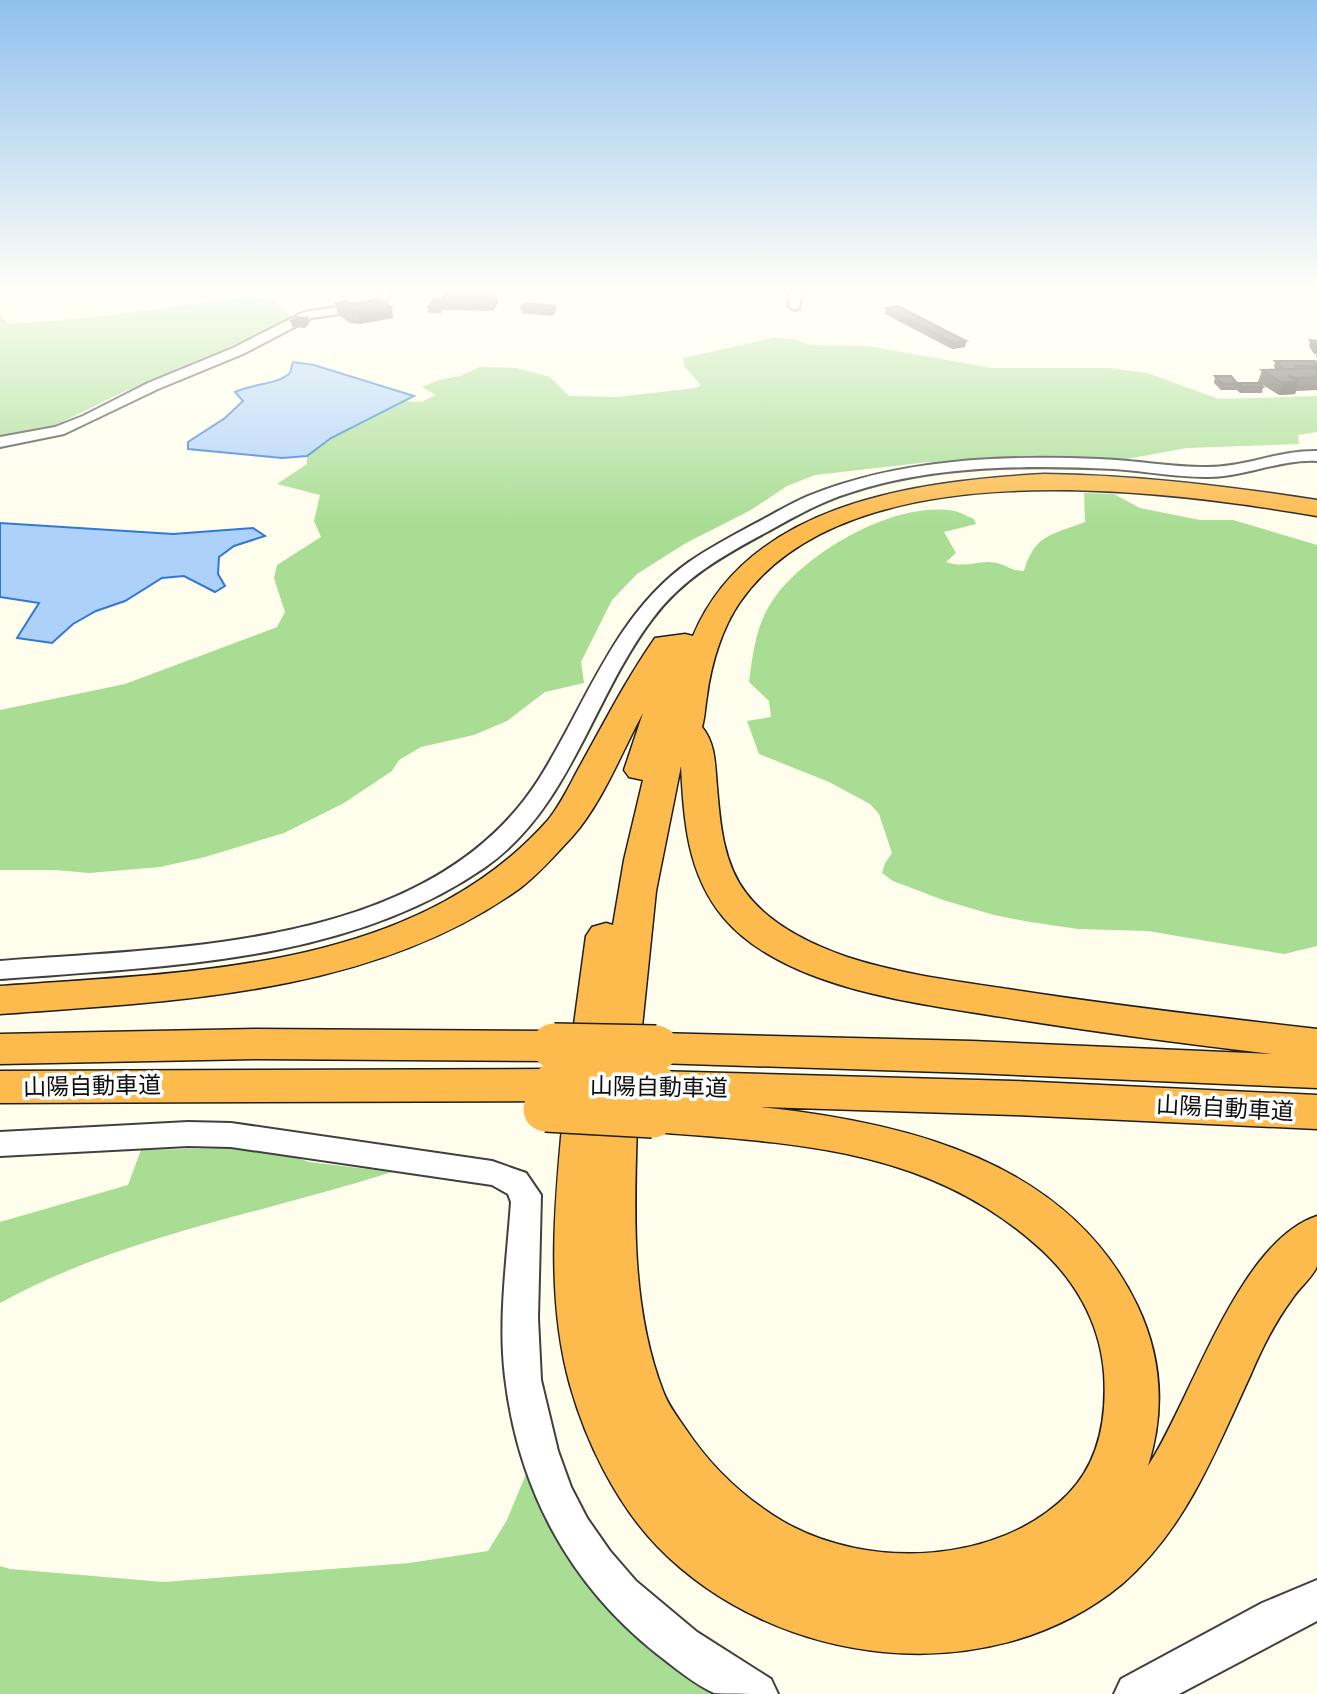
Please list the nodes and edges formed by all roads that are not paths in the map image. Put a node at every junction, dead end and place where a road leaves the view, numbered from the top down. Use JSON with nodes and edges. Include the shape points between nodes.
{"nodes":[{"id":1,"x":194,"y":369,"type":"edge"},
{"id":2,"x":0,"y":442,"type":"edge"},
{"id":3,"x":1317,"y":456,"type":"edge"},
{"id":4,"x":1317,"y":498,"type":"edge"},
{"id":5,"x":1317,"y":508,"type":"edge"},
{"id":6,"x":685,"y":626,"type":"junction"},
{"id":7,"x":687,"y":730,"type":"junction"},
{"id":8,"x":0,"y":970,"type":"edge"},
{"id":9,"x":0,"y":1000,"type":"edge"},
{"id":10,"x":1317,"y":1044,"type":"edge"},
{"id":11,"x":0,"y":1049,"type":"edge"},
{"id":12,"x":1317,"y":1072,"type":"edge"},
{"id":13,"x":550,"y":1080,"type":"junction"},
{"id":14,"x":655,"y":1083,"type":"junction"},
{"id":15,"x":0,"y":1087,"type":"edge"},
{"id":16,"x":0,"y":1107,"type":"edge"},
{"id":17,"x":1317,"y":1112,"type":"edge"},
{"id":18,"x":0,"y":1144,"type":"edge"},
{"id":19,"x":1317,"y":1236,"type":"edge"},
{"id":20,"x":1317,"y":1600,"type":"edge"},
{"id":21,"x":756,"y":1694,"type":"edge"},
{"id":22,"x":1136,"y":1694,"type":"edge"}],
"edges":[{"from":1,"to":2,"type":"street","via":[[59,431]]},
{"from":3,"to":8,"type":"street","via":[[1291,456],[1210,472],[1083,463],[968,467],[863,484],[815,500],[704,558],[667,588],[615,658],[534,807],[493,850],[441,884],[367,918],[278,942],[205,953]]},
{"from":4,"to":6,"type":"highway","via":[[1149,477],[1074,474],[972,479],[904,490],[827,513],[757,548],[710,587]]},
{"from":5,"to":7,"type":"highway","via":[[1188,488],[1059,480],[953,489],[857,511],[784,546],[759,563],[728,598],[700,660]]},
{"from":6,"to":9,"type":"highway","via":[[672,635],[562,826],[501,883],[445,916],[353,953],[268,974],[178,988]]},
{"from":6,"to":19,"type":"highway","via":[[688,637],[640,775],[613,892],[592,1037],[580,1257],[585,1332],[606,1412],[634,1470],[679,1527],[727,1567],[779,1595],[831,1615],[887,1625],[935,1627],[981,1621],[1027,1607],[1110,1556],[1158,1501],[1258,1308],[1291,1261]]},
{"from":7,"to":10,"type":"highway","via":[[696,746],[704,835],[717,878],[746,917],[803,955],[855,974],[933,992]]},
{"from":7,"to":14,"type":"highway","via":[[675,740],[664,763],[642,861],[613,1130],[613,1286],[623,1348],[648,1420],[677,1466],[728,1519],[786,1556],[855,1577],[925,1583],[988,1574],[1052,1543],[1097,1504],[1120,1462],[1130,1425],[1128,1356],[1104,1290],[1081,1258],[1047,1224],[1014,1199],[958,1169],[894,1147],[811,1130]]},
{"from":11,"to":13,"type":"highway","name":"山陽自動車道","via":[[255,1044]]},
{"from":12,"to":14,"type":"highway","name":"山陽自動車道","via":[[972,1057]]},
{"from":13,"to":14,"type":"highway","bridge":true},
{"from":13,"to":14,"type":"highway","name":"山陽自動車道","bridge":true},
{"from":13,"to":15,"type":"highway","name":"山陽自動車道"},
{"from":13,"to":16,"type":"highway","via":[[330,1103]]},
{"from":14,"to":17,"type":"highway","name":"山陽自動車道"},
{"from":18,"to":21,"type":"street","via":[[231,1135],[492,1173],[519,1184],[527,1202],[520,1338],[524,1380],[535,1434],[570,1529],[596,1567],[643,1616],[702,1662]]},
{"from":20,"to":22,"type":"street"}]}
